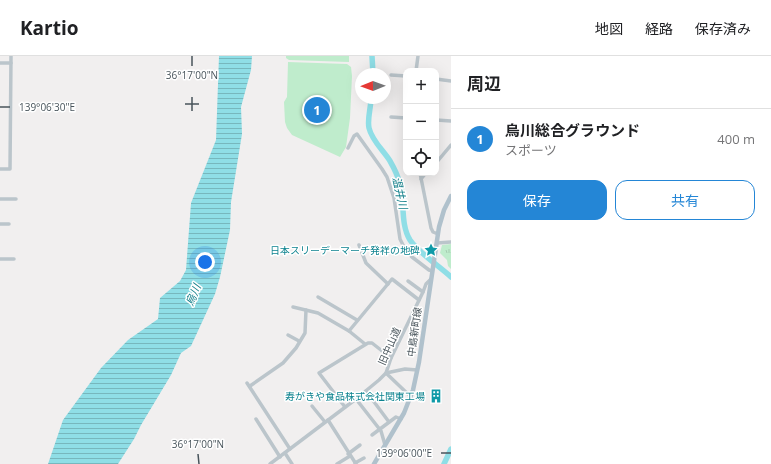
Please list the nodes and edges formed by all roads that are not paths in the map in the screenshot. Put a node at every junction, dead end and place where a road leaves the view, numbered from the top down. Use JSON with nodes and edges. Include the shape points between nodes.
{"nodes":[{"id":1,"x":11,"y":56,"type":"edge"},
{"id":2,"x":418,"y":56,"type":"edge"},
{"id":3,"x":0,"y":63,"type":"edge"},
{"id":4,"x":11,"y":63,"type":"junction"},
{"id":5,"x":416,"y":68,"type":"edge"},
{"id":6,"x":391,"y":75,"type":"dead end"},
{"id":7,"x":403,"y":76,"type":"edge"},
{"id":8,"x":439,"y":79,"type":"edge"},
{"id":9,"x":451,"y":81,"type":"edge"},
{"id":10,"x":391,"y":117,"type":"dead end"},
{"id":11,"x":403,"y":118,"type":"edge"},
{"id":12,"x":439,"y":120,"type":"edge"},
{"id":13,"x":451,"y":122,"type":"edge"},
{"id":14,"x":348,"y":148,"type":"dead end"},
{"id":15,"x":450,"y":148,"type":"edge"},
{"id":16,"x":439,"y":160,"type":"edge"},
{"id":17,"x":0,"y":169,"type":"edge"},
{"id":18,"x":421,"y":178,"type":"edge"},
{"id":19,"x":451,"y":196,"type":"edge"},
{"id":20,"x":0,"y":199,"type":"edge"},
{"id":21,"x":16,"y":199,"type":"dead end"},
{"id":22,"x":0,"y":224,"type":"edge"},
{"id":23,"x":9,"y":224,"type":"dead end"},
{"id":24,"x":438,"y":234,"type":"junction"},
{"id":25,"x":451,"y":242,"type":"edge"},
{"id":26,"x":437,"y":243,"type":"junction"},
{"id":27,"x":359,"y":245,"type":"dead end"},
{"id":28,"x":0,"y":259,"type":"edge"},
{"id":29,"x":14,"y":259,"type":"dead end"},
{"id":30,"x":433,"y":270,"type":"junction"},
{"id":31,"x":431,"y":280,"type":"junction"},
{"id":32,"x":408,"y":281,"type":"dead end"},
{"id":33,"x":388,"y":284,"type":"junction"},
{"id":34,"x":423,"y":292,"type":"junction"},
{"id":35,"x":318,"y":298,"type":"dead end"},
{"id":36,"x":419,"y":300,"type":"junction"},
{"id":37,"x":293,"y":306,"type":"dead end"},
{"id":38,"x":306,"y":310,"type":"junction"},
{"id":39,"x":358,"y":320,"type":"junction"},
{"id":40,"x":349,"y":330,"type":"junction"},
{"id":41,"x":288,"y":335,"type":"dead end"},
{"id":42,"x":299,"y":341,"type":"junction"},
{"id":43,"x":365,"y":344,"type":"junction"},
{"id":44,"x":392,"y":358,"type":"junction"},
{"id":45,"x":418,"y":370,"type":"junction"},
{"id":46,"x":386,"y":373,"type":"junction"},
{"id":47,"x":366,"y":391,"type":"junction"},
{"id":48,"x":411,"y":397,"type":"junction"},
{"id":49,"x":356,"y":399,"type":"junction"},
{"id":50,"x":312,"y":406,"type":"dead end"},
{"id":51,"x":345,"y":407,"type":"junction"},
{"id":52,"x":256,"y":419,"type":"dead end"},
{"id":53,"x":401,"y":419,"type":"junction"},
{"id":54,"x":326,"y":421,"type":"junction"},
{"id":55,"x":389,"y":422,"type":"junction"},
{"id":56,"x":380,"y":430,"type":"junction"},
{"id":57,"x":372,"y":435,"type":"dead end"},
{"id":58,"x":360,"y":445,"type":"dead end"},
{"id":59,"x":385,"y":445,"type":"junction"},
{"id":60,"x":290,"y":449,"type":"junction"},
{"id":61,"x":285,"y":453,"type":"junction"},
{"id":62,"x":349,"y":455,"type":"junction"},
{"id":63,"x":280,"y":456,"type":"junction"},
{"id":64,"x":364,"y":458,"type":"dead end"},
{"id":65,"x":270,"y":464,"type":"edge"},
{"id":66,"x":292,"y":464,"type":"edge"},
{"id":67,"x":337,"y":464,"type":"edge"},
{"id":68,"x":355,"y":464,"type":"edge"},
{"id":69,"x":374,"y":464,"type":"edge"}],
"edges":[{"from":1,"to":4,"type":"street"},
{"from":2,"to":5,"type":"street"},
{"from":3,"to":4,"type":"street"},
{"from":4,"to":17,"type":"street","via":[[10,169]]},
{"from":6,"to":7,"type":"street"},
{"from":8,"to":9,"type":"street"},
{"from":10,"to":11,"type":"street"},
{"from":12,"to":13,"type":"street"},
{"from":14,"to":30,"type":"street","via":[[357,134],[387,177],[394,198],[400,240],[405,249],[412,257]]},
{"from":15,"to":16,"type":"street"},
{"from":18,"to":24,"type":"street","via":[[431,228]]},
{"from":19,"to":24,"type":"main road","name":"中島新町線","via":[[442,215]]},
{"from":20,"to":21,"type":"street"},
{"from":22,"to":23,"type":"street"},
{"from":24,"to":26,"type":"main road","name":"中島新町線"},
{"from":25,"to":26,"type":"street"},
{"from":26,"to":30,"type":"main road","name":"中島新町線"},
{"from":27,"to":33,"type":"street","via":[[366,264]]},
{"from":28,"to":29,"type":"street"},
{"from":30,"to":31,"type":"main road","name":"中島新町線"},
{"from":31,"to":34,"type":"street","name":"旧中山道"},
{"from":31,"to":45,"type":"main road","name":"中島新町線"},
{"from":32,"to":34,"type":"street"},
{"from":33,"to":36,"type":"street","via":[[392,279]]},
{"from":33,"to":39,"type":"street"},
{"from":34,"to":36,"type":"street","name":"旧中山道"},
{"from":35,"to":39,"type":"street"},
{"from":36,"to":44,"type":"street","name":"旧中山道"},
{"from":37,"to":38,"type":"street"},
{"from":38,"to":40,"type":"street","via":[[318,313]]},
{"from":38,"to":42,"type":"street","via":[[305,333]]},
{"from":39,"to":40,"type":"street"},
{"from":40,"to":43,"type":"street"},
{"from":41,"to":42,"type":"street"},
{"from":42,"to":60,"type":"street","via":[[287,360],[248,385]]},
{"from":43,"to":44,"type":"street","via":[[372,344]]},
{"from":43,"to":51,"type":"street","via":[[319,373]]},
{"from":44,"to":46,"type":"street","name":"旧中山道"},
{"from":45,"to":46,"type":"street","via":[[405,369]]},
{"from":45,"to":48,"type":"main road","name":"中島新町線"},
{"from":46,"to":47,"type":"street","name":"旧中山道"},
{"from":46,"to":48,"type":"street"},
{"from":47,"to":49,"type":"street","name":"旧中山道"},
{"from":47,"to":55,"type":"street"},
{"from":48,"to":53,"type":"main road","name":"中島新町線"},
{"from":49,"to":51,"type":"street","name":"旧中山道"},
{"from":49,"to":56,"type":"street"},
{"from":50,"to":54,"type":"street"},
{"from":51,"to":54,"type":"street","name":"旧中山道"},
{"from":52,"to":63,"type":"street"},
{"from":53,"to":55,"type":"street","via":[[396,417]]},
{"from":53,"to":59,"type":"main road","name":"中島新町線"},
{"from":54,"to":60,"type":"street","name":"旧中山道"},
{"from":54,"to":62,"type":"street"},
{"from":55,"to":56,"type":"street"},
{"from":56,"to":57,"type":"street"},
{"from":56,"to":59,"type":"street"},
{"from":58,"to":62,"type":"street"},
{"from":59,"to":69,"type":"main road","name":"中島新町線"},
{"from":60,"to":61,"type":"street","name":"旧中山道"},
{"from":61,"to":63,"type":"street","name":"旧中山道"},
{"from":61,"to":66,"type":"street"},
{"from":62,"to":67,"type":"street"},
{"from":62,"to":68,"type":"street"},
{"from":63,"to":65,"type":"street","name":"旧中山道"},
{"from":64,"to":68,"type":"street"}]}
